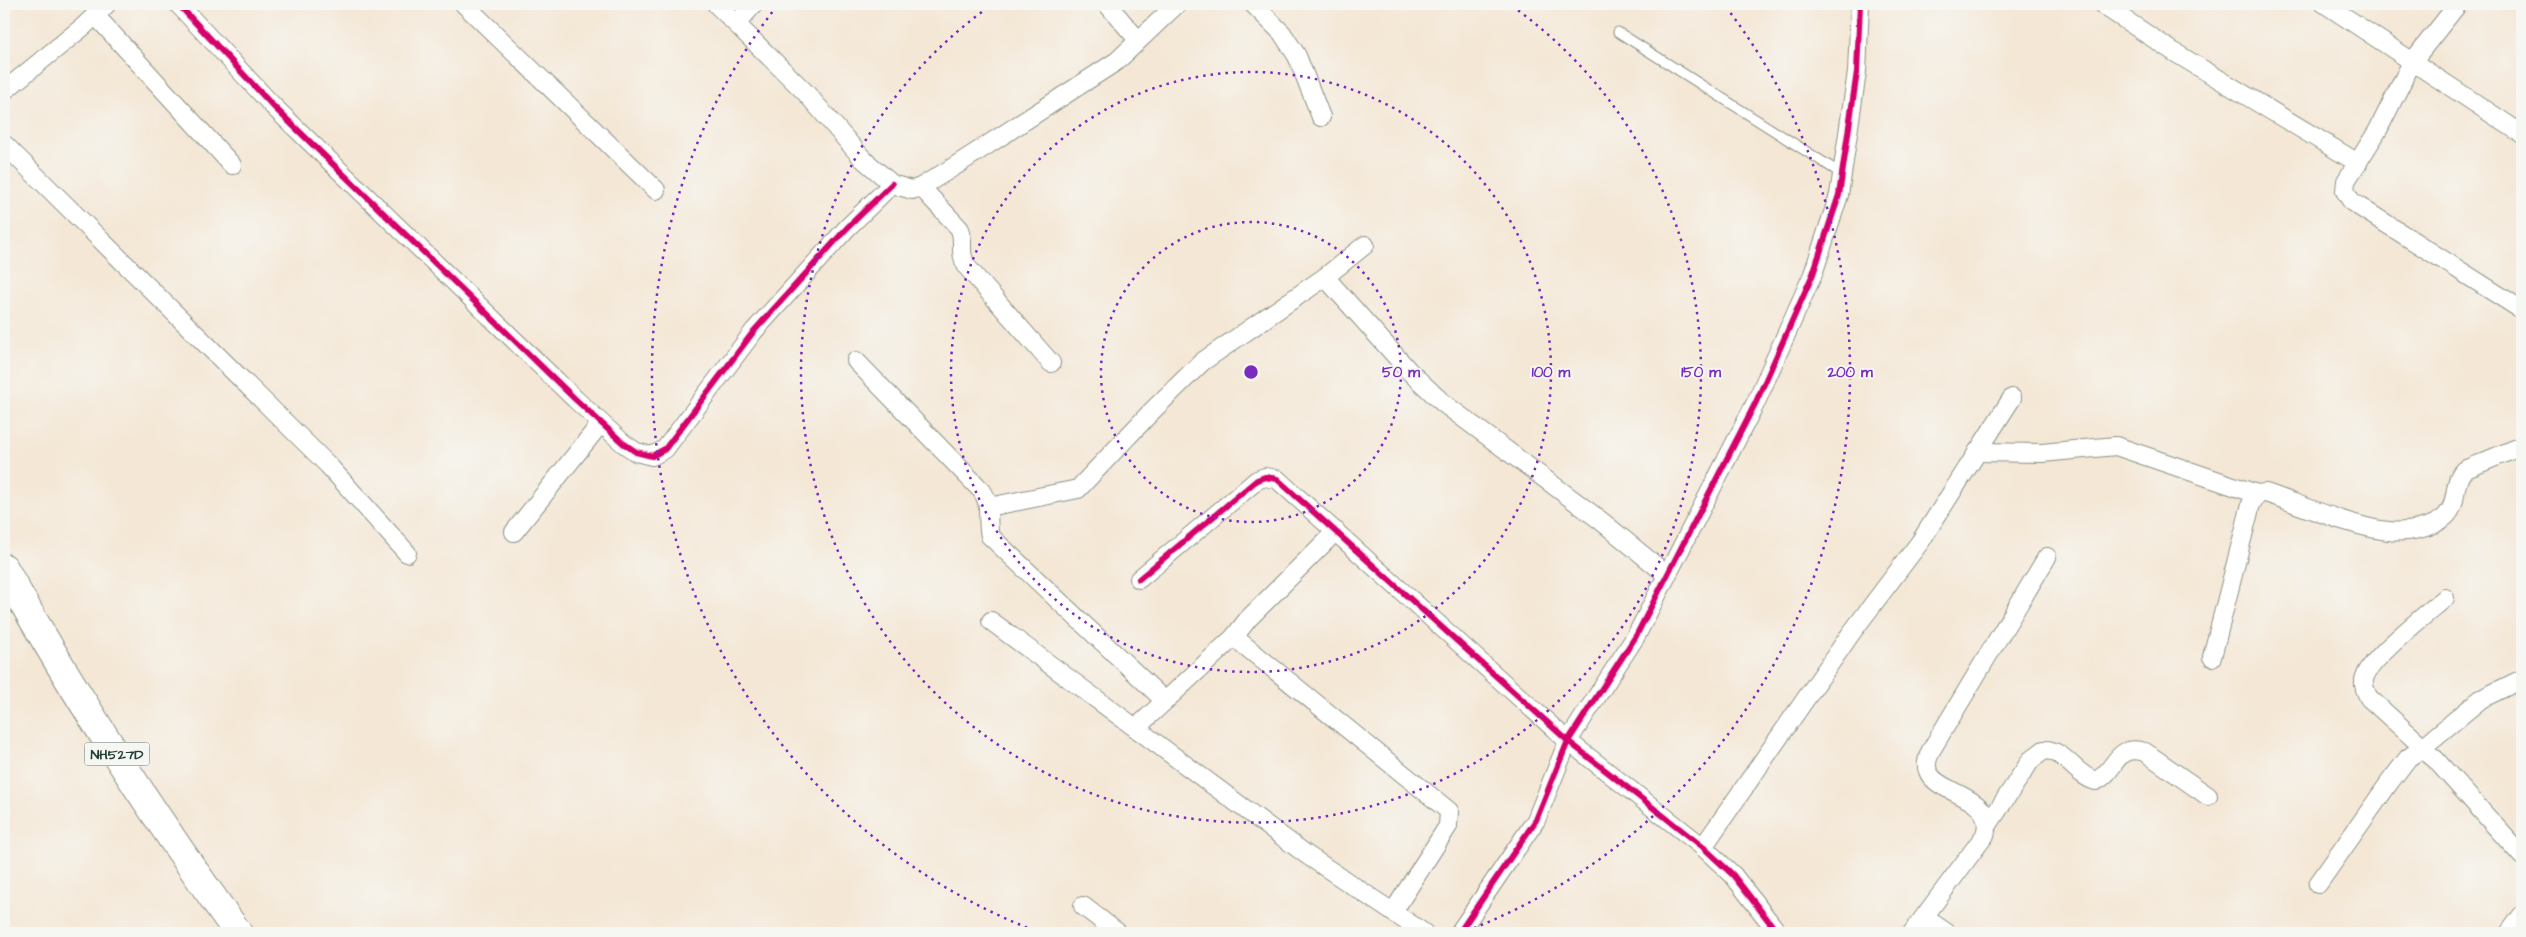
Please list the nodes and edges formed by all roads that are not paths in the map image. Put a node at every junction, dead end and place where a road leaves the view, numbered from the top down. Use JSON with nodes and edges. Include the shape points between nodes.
{"nodes":[{"id":1,"x":178,"y":4,"type":"edge"},
{"id":2,"x":464,"y":4,"type":"edge"},
{"id":3,"x":716,"y":4,"type":"edge"},
{"id":4,"x":754,"y":4,"type":"edge"},
{"id":5,"x":1107,"y":4,"type":"edge"},
{"id":6,"x":1177,"y":4,"type":"edge"},
{"id":7,"x":1253,"y":4,"type":"edge"},
{"id":8,"x":1860,"y":4,"type":"edge"},
{"id":9,"x":2325,"y":4,"type":"edge"},
{"id":10,"x":2458,"y":4,"type":"edge"},
{"id":11,"x":2104,"y":6,"type":"dead end"},
{"id":12,"x":101,"y":9,"type":"edge"},
{"id":13,"x":737,"y":23,"type":"junction"},
{"id":14,"x":1618,"y":32,"type":"dead end"},
{"id":15,"x":1138,"y":40,"type":"junction"},
{"id":16,"x":2412,"y":62,"type":"junction"},
{"id":17,"x":4,"y":90,"type":"edge"},
{"id":18,"x":1321,"y":117,"type":"dead end"},
{"id":19,"x":2522,"y":134,"type":"edge"},
{"id":20,"x":4,"y":144,"type":"edge"},
{"id":21,"x":2358,"y":163,"type":"junction"},
{"id":22,"x":232,"y":165,"type":"dead end"},
{"id":23,"x":1842,"y":174,"type":"junction"},
{"id":24,"x":892,"y":184,"type":"junction"},
{"id":25,"x":921,"y":187,"type":"junction"},
{"id":26,"x":656,"y":190,"type":"dead end"},
{"id":27,"x":1365,"y":245,"type":"dead end"},
{"id":28,"x":1325,"y":277,"type":"junction"},
{"id":29,"x":2522,"y":310,"type":"edge"},
{"id":30,"x":856,"y":361,"type":"dead end"},
{"id":31,"x":1051,"y":363,"type":"dead end"},
{"id":32,"x":2012,"y":398,"type":"dead end"},
{"id":33,"x":600,"y":423,"type":"junction"},
{"id":34,"x":2522,"y":446,"type":"edge"},
{"id":35,"x":1977,"y":452,"type":"junction"},
{"id":36,"x":2257,"y":494,"type":"junction"},
{"id":37,"x":989,"y":507,"type":"junction"},
{"id":38,"x":1336,"y":531,"type":"junction"},
{"id":39,"x":514,"y":532,"type":"dead end"},
{"id":40,"x":407,"y":553,"type":"dead end"},
{"id":41,"x":2047,"y":558,"type":"dead end"},
{"id":42,"x":4,"y":568,"type":"edge"},
{"id":43,"x":1667,"y":575,"type":"junction"},
{"id":44,"x":1139,"y":579,"type":"dead end"},
{"id":45,"x":2445,"y":598,"type":"dead end"},
{"id":46,"x":991,"y":621,"type":"dead end"},
{"id":47,"x":1234,"y":636,"type":"junction"},
{"id":48,"x":2212,"y":656,"type":"dead end"},
{"id":49,"x":2522,"y":679,"type":"edge"},
{"id":50,"x":1165,"y":702,"type":"junction"},
{"id":51,"x":1136,"y":728,"type":"junction"},
{"id":52,"x":1568,"y":741,"type":"junction"},
{"id":53,"x":2421,"y":749,"type":"junction"},
{"id":54,"x":2208,"y":796,"type":"dead end"},
{"id":55,"x":1988,"y":825,"type":"junction"},
{"id":56,"x":1703,"y":847,"type":"junction"},
{"id":57,"x":2522,"y":856,"type":"edge"},
{"id":58,"x":2318,"y":884,"type":"dead end"},
{"id":59,"x":1082,"y":906,"type":"dead end"},
{"id":60,"x":1393,"y":912,"type":"junction"},
{"id":61,"x":2522,"y":915,"type":"edge"},
{"id":62,"x":1926,"y":918,"type":"junction"},
{"id":63,"x":238,"y":933,"type":"edge"},
{"id":64,"x":1118,"y":933,"type":"edge"},
{"id":65,"x":1424,"y":933,"type":"edge"},
{"id":66,"x":1459,"y":933,"type":"edge"},
{"id":67,"x":1778,"y":933,"type":"edge"},
{"id":68,"x":1912,"y":933,"type":"edge"},
{"id":69,"x":1947,"y":933,"type":"edge"},
{"id":70,"x":2509,"y":933,"type":"edge"}],
"edges":[{"from":1,"to":33,"type":"street","via":[[273,106]]},
{"from":2,"to":26,"type":"street"},
{"from":3,"to":13,"type":"street"},
{"from":4,"to":13,"type":"street"},
{"from":5,"to":15,"type":"street"},
{"from":6,"to":15,"type":"street"},
{"from":7,"to":18,"type":"street","via":[[1282,33],[1297,56]]},
{"from":8,"to":23,"type":"street","via":[[1857,72]]},
{"from":9,"to":16,"type":"street"},
{"from":10,"to":16,"type":"street"},
{"from":11,"to":21,"type":"street"},
{"from":12,"to":17,"type":"street"},
{"from":12,"to":22,"type":"street"},
{"from":13,"to":24,"type":"street","via":[[806,93],[863,159]]},
{"from":14,"to":23,"type":"lane"},
{"from":15,"to":25,"type":"street","via":[[1117,61]]},
{"from":16,"to":19,"type":"street"},
{"from":16,"to":21,"type":"street"},
{"from":20,"to":40,"type":"street","via":[[321,458]]},
{"from":21,"to":29,"type":"street","via":[[2345,186],[2352,202]]},
{"from":23,"to":43,"type":"street","via":[[1839,195],[1813,274],[1756,402]]},
{"from":24,"to":25,"type":"street","via":[[906,189]]},
{"from":24,"to":33,"type":"street","via":[[754,331],[665,449],[645,456],[623,443]]},
{"from":25,"to":31,"type":"street","via":[[960,228],[961,256],[967,267]]},
{"from":27,"to":28,"type":"street"},
{"from":28,"to":37,"type":"street","via":[[1202,362],[1078,489]]},
{"from":28,"to":43,"type":"street","via":[[1409,371],[1443,403],[1600,520]]},
{"from":30,"to":37,"type":"street","via":[[973,480],[986,497]]},
{"from":32,"to":35,"type":"street"},
{"from":33,"to":39,"type":"street"},
{"from":34,"to":36,"type":"street","via":[[2464,470],[2458,481],[2455,500],[2446,516],[2411,531],[2388,531],[2266,493]]},
{"from":35,"to":36,"type":"street","via":[[2042,453],[2116,446]]},
{"from":35,"to":56,"type":"street","via":[[1920,542],[1852,632]]},
{"from":36,"to":48,"type":"street","via":[[2251,504]]},
{"from":37,"to":50,"type":"street","via":[[990,536]]},
{"from":38,"to":44,"type":"street","via":[[1278,479],[1265,477],[1248,487]]},
{"from":38,"to":47,"type":"street"},
{"from":38,"to":52,"type":"street"},
{"from":41,"to":55,"type":"street","via":[[1928,760],[1928,773],[1982,811]]},
{"from":42,"to":63,"type":"highway","number":"NH527D","via":[[66,675],[144,797]]},
{"from":43,"to":52,"type":"street","via":[[1636,636]]},
{"from":45,"to":53,"type":"street","via":[[2381,655],[2364,680],[2369,698]]},
{"from":46,"to":51,"type":"street"},
{"from":47,"to":50,"type":"street"},
{"from":47,"to":60,"type":"street","via":[[1449,811],[1448,826]]},
{"from":49,"to":53,"type":"street","via":[[2481,699]]},
{"from":50,"to":51,"type":"street"},
{"from":51,"to":60,"type":"street","via":[[1307,855]]},
{"from":52,"to":56,"type":"street"},
{"from":52,"to":66,"type":"street","via":[[1536,820]]},
{"from":53,"to":57,"type":"street","via":[[2435,759]]},
{"from":53,"to":58,"type":"street","via":[[2408,758]]},
{"from":54,"to":55,"type":"street","via":[[2146,752],[2127,750],[2096,781],[2082,776],[2055,752],[2044,750],[2031,760]]},
{"from":55,"to":62,"type":"street"},
{"from":56,"to":67,"type":"street","via":[[1733,875]]},
{"from":59,"to":64,"type":"street"},
{"from":60,"to":65,"type":"street"},
{"from":61,"to":70,"type":"street"},
{"from":62,"to":68,"type":"street"},
{"from":62,"to":69,"type":"street"}]}
